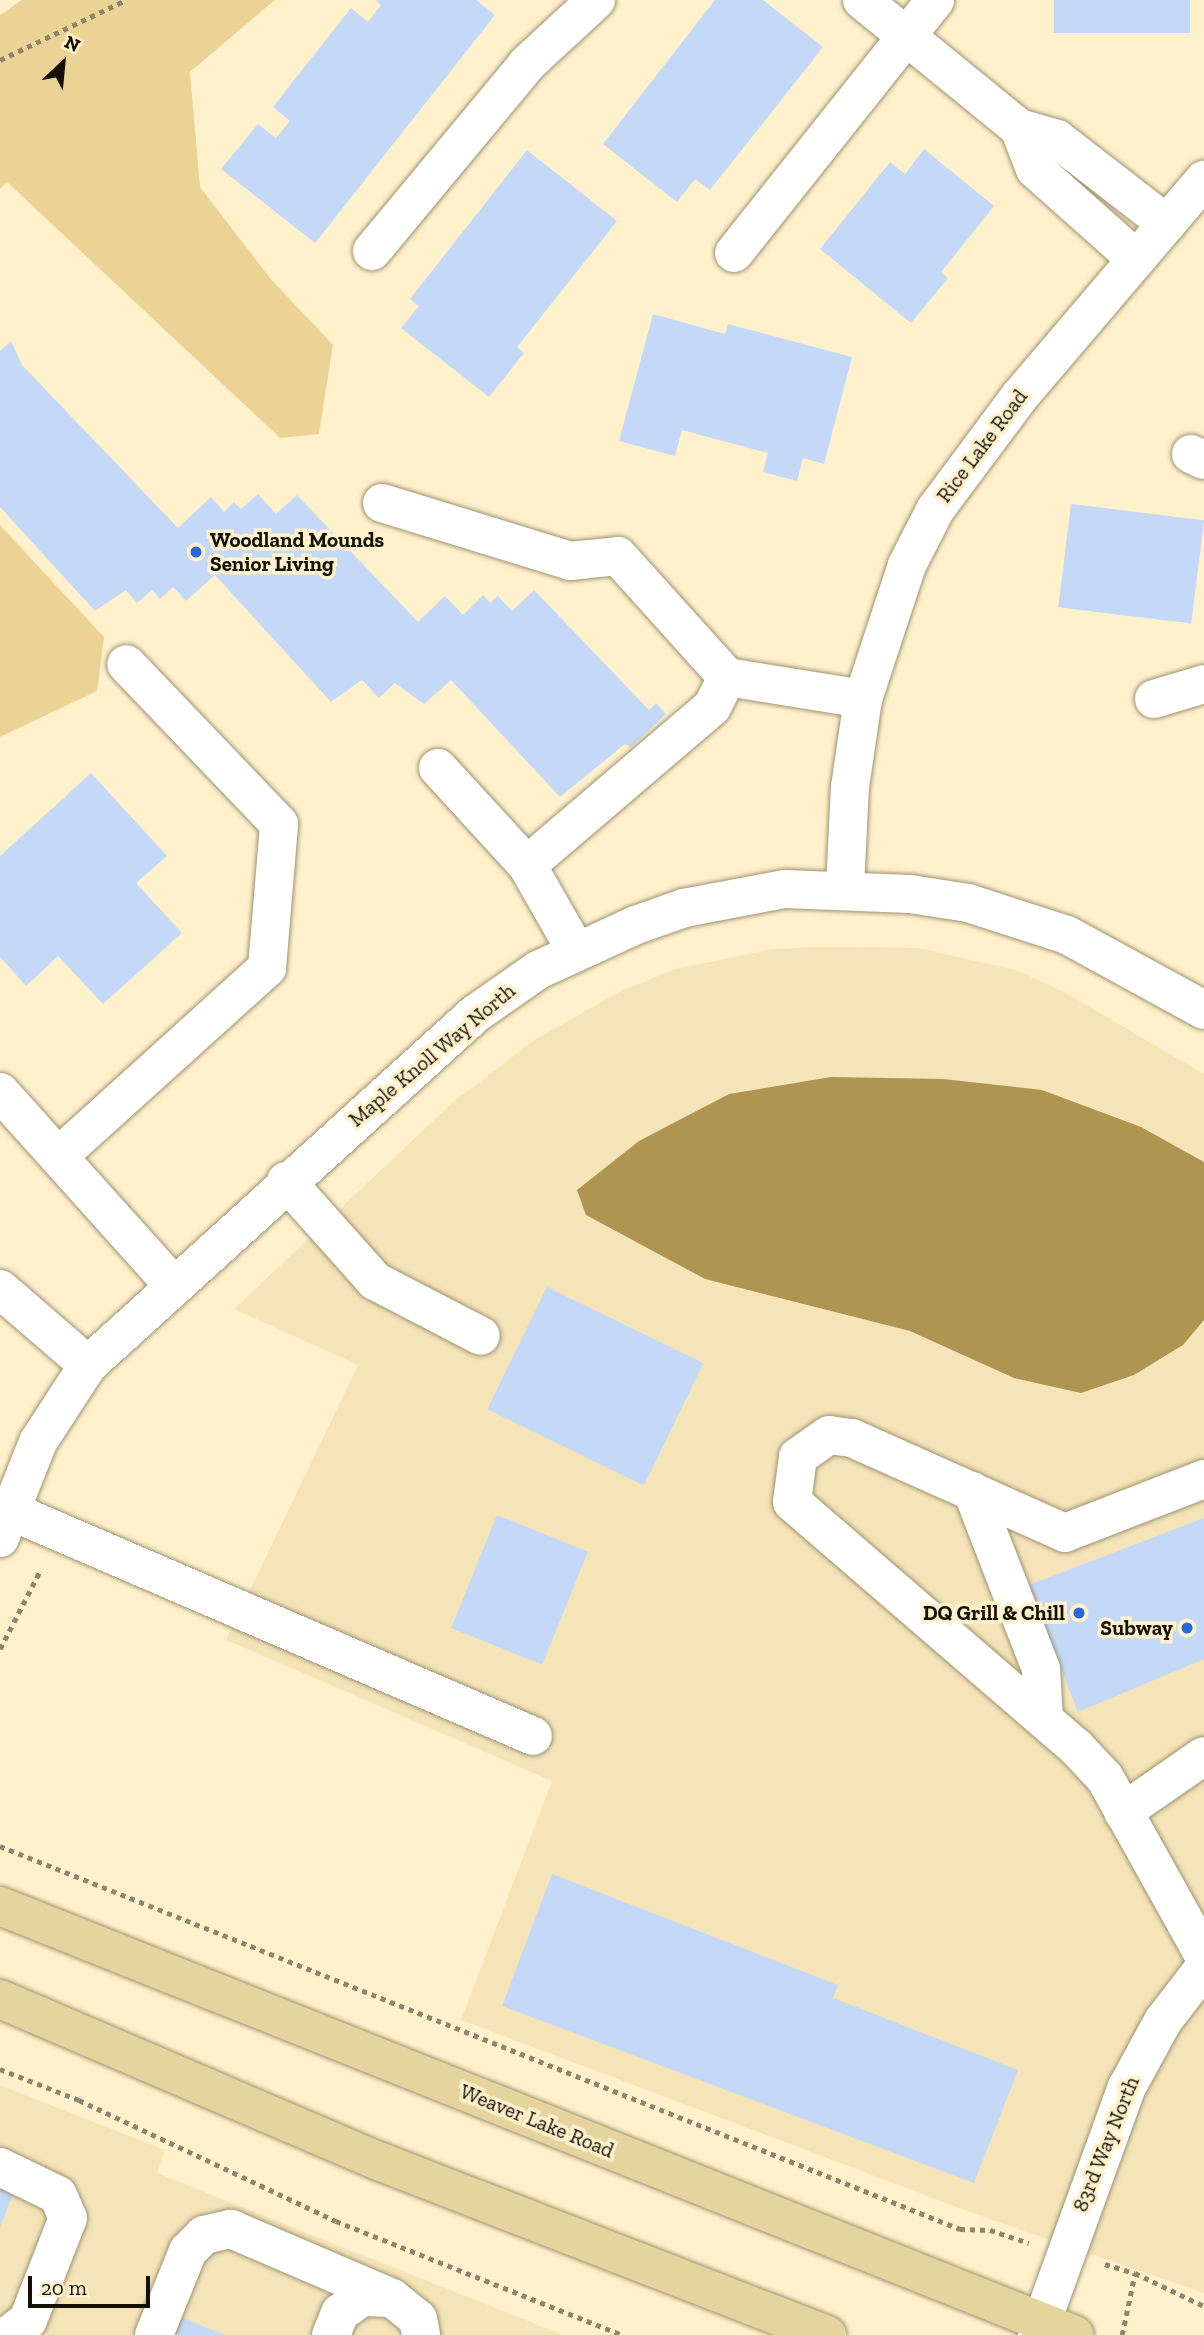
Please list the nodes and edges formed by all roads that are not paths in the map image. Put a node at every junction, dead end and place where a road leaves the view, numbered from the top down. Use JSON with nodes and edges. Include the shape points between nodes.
{"nodes":[{"id":1,"x":596,"y":0,"type":"edge"},
{"id":2,"x":862,"y":0,"type":"edge"},
{"id":3,"x":935,"y":0,"type":"edge"},
{"id":4,"x":910,"y":36,"type":"junction"},
{"id":5,"x":1019,"y":128,"type":"junction"},
{"id":6,"x":1204,"y":180,"type":"edge"},
{"id":7,"x":1167,"y":224,"type":"junction"},
{"id":8,"x":372,"y":251,"type":"dead end"},
{"id":9,"x":734,"y":253,"type":"dead end"},
{"id":10,"x":1136,"y":259,"type":"junction"},
{"id":11,"x":382,"y":503,"type":"dead end"},
{"id":12,"x":126,"y":664,"type":"dead end"},
{"id":13,"x":727,"y":677,"type":"junction"},
{"id":14,"x":1204,"y":684,"type":"edge"},
{"id":15,"x":863,"y":699,"type":"junction"},
{"id":16,"x":1154,"y":699,"type":"dead end"},
{"id":17,"x":438,"y":768,"type":"dead end"},
{"id":18,"x":527,"y":865,"type":"junction"},
{"id":19,"x":845,"y":888,"type":"junction"},
{"id":20,"x":576,"y":951,"type":"junction"},
{"id":21,"x":1204,"y":1010,"type":"edge"},
{"id":22,"x":0,"y":1092,"type":"edge"},
{"id":23,"x":60,"y":1155,"type":"junction"},
{"id":24,"x":286,"y":1181,"type":"junction"},
{"id":25,"x":172,"y":1284,"type":"junction"},
{"id":26,"x":0,"y":1289,"type":"edge"},
{"id":27,"x":481,"y":1336,"type":"dead end"},
{"id":28,"x":88,"y":1365,"type":"junction"},
{"id":29,"x":1204,"y":1479,"type":"edge"},
{"id":30,"x":972,"y":1491,"type":"junction"},
{"id":31,"x":5,"y":1527,"type":"edge"},
{"id":32,"x":1044,"y":1719,"type":"junction"},
{"id":33,"x":533,"y":1736,"type":"dead end"},
{"id":34,"x":1204,"y":1756,"type":"edge"},
{"id":35,"x":1123,"y":1812,"type":"junction"},
{"id":36,"x":0,"y":1906,"type":"edge"},
{"id":37,"x":1204,"y":1956,"type":"edge"},
{"id":38,"x":1204,"y":1968,"type":"edge"},
{"id":39,"x":0,"y":1999,"type":"edge"},
{"id":40,"x":0,"y":2167,"type":"edge"},
{"id":41,"x":392,"y":2298,"type":"junction"},
{"id":42,"x":1051,"y":2331,"type":"edge"},
{"id":43,"x":9,"y":2335,"type":"edge"},
{"id":44,"x":154,"y":2335,"type":"edge"},
{"id":45,"x":331,"y":2335,"type":"edge"},
{"id":46,"x":421,"y":2335,"type":"edge"},
{"id":47,"x":827,"y":2335,"type":"edge"}],
"edges":[{"from":1,"to":8,"type":"street","via":[[527,64]]},
{"from":2,"to":4,"type":"street"},
{"from":3,"to":4,"type":"street"},
{"from":4,"to":5,"type":"street"},
{"from":4,"to":9,"type":"street"},
{"from":5,"to":7,"type":"street","via":[[1057,139]]},
{"from":5,"to":10,"type":"street","via":[[1035,169]]},
{"from":6,"to":7,"type":"street","name":"Rice Lake Road"},
{"from":7,"to":10,"type":"street","name":"Rice Lake Road"},
{"from":10,"to":15,"type":"street","name":"Rice Lake Road","via":[[967,460],[935,510],[906,565]]},
{"from":11,"to":13,"type":"street","via":[[570,561],[618,556]]},
{"from":12,"to":23,"type":"street","via":[[279,824],[267,968]]},
{"from":13,"to":15,"type":"street"},
{"from":13,"to":18,"type":"street","via":[[712,707]]},
{"from":14,"to":16,"type":"street"},
{"from":15,"to":19,"type":"street","name":"Rice Lake Road","via":[[849,787]]},
{"from":17,"to":18,"type":"street"},
{"from":18,"to":20,"type":"street"},
{"from":19,"to":20,"type":"street","name":"Maple Knoll Way North","via":[[785,889],[684,908]]},
{"from":19,"to":21,"type":"street","name":"Maple Knoll Way North","via":[[933,897],[1014,916],[1119,960]]},
{"from":20,"to":24,"type":"street","name":"Maple Knoll Way North","via":[[538,970],[475,1014]]},
{"from":22,"to":23,"type":"street"},
{"from":23,"to":25,"type":"street"},
{"from":24,"to":25,"type":"street","name":"Maple Knoll Way North"},
{"from":24,"to":27,"type":"street","via":[[375,1281]]},
{"from":25,"to":28,"type":"street","name":"Maple Knoll Way North"},
{"from":26,"to":28,"type":"street"},
{"from":28,"to":31,"type":"street","name":"Maple Knoll Way North","via":[[38,1443]]},
{"from":29,"to":30,"type":"street","via":[[1065,1533]]},
{"from":30,"to":32,"type":"street","via":[[1041,1669]]},
{"from":30,"to":32,"type":"street","via":[[852,1438],[829,1435],[798,1457],[792,1476],[792,1503]]},
{"from":31,"to":33,"type":"street"},
{"from":32,"to":35,"type":"street","via":[[1105,1778]]},
{"from":34,"to":35,"type":"street"},
{"from":35,"to":37,"type":"street"},
{"from":36,"to":42,"type":"main road","name":"Weaver Lake Road"},
{"from":38,"to":42,"type":"street","name":"83rd Way North","via":[[1163,2021],[1127,2087],[1062,2253]]},
{"from":39,"to":47,"type":"main road","via":[[376,2160]]},
{"from":40,"to":43,"type":"street","via":[[58,2195],[68,2218],[28,2320]]},
{"from":41,"to":44,"type":"street","via":[[230,2229],[204,2235],[188,2251]]},
{"from":41,"to":45,"type":"street","via":[[362,2297],[340,2313]]},
{"from":41,"to":46,"type":"street","via":[[418,2319]]}]}
